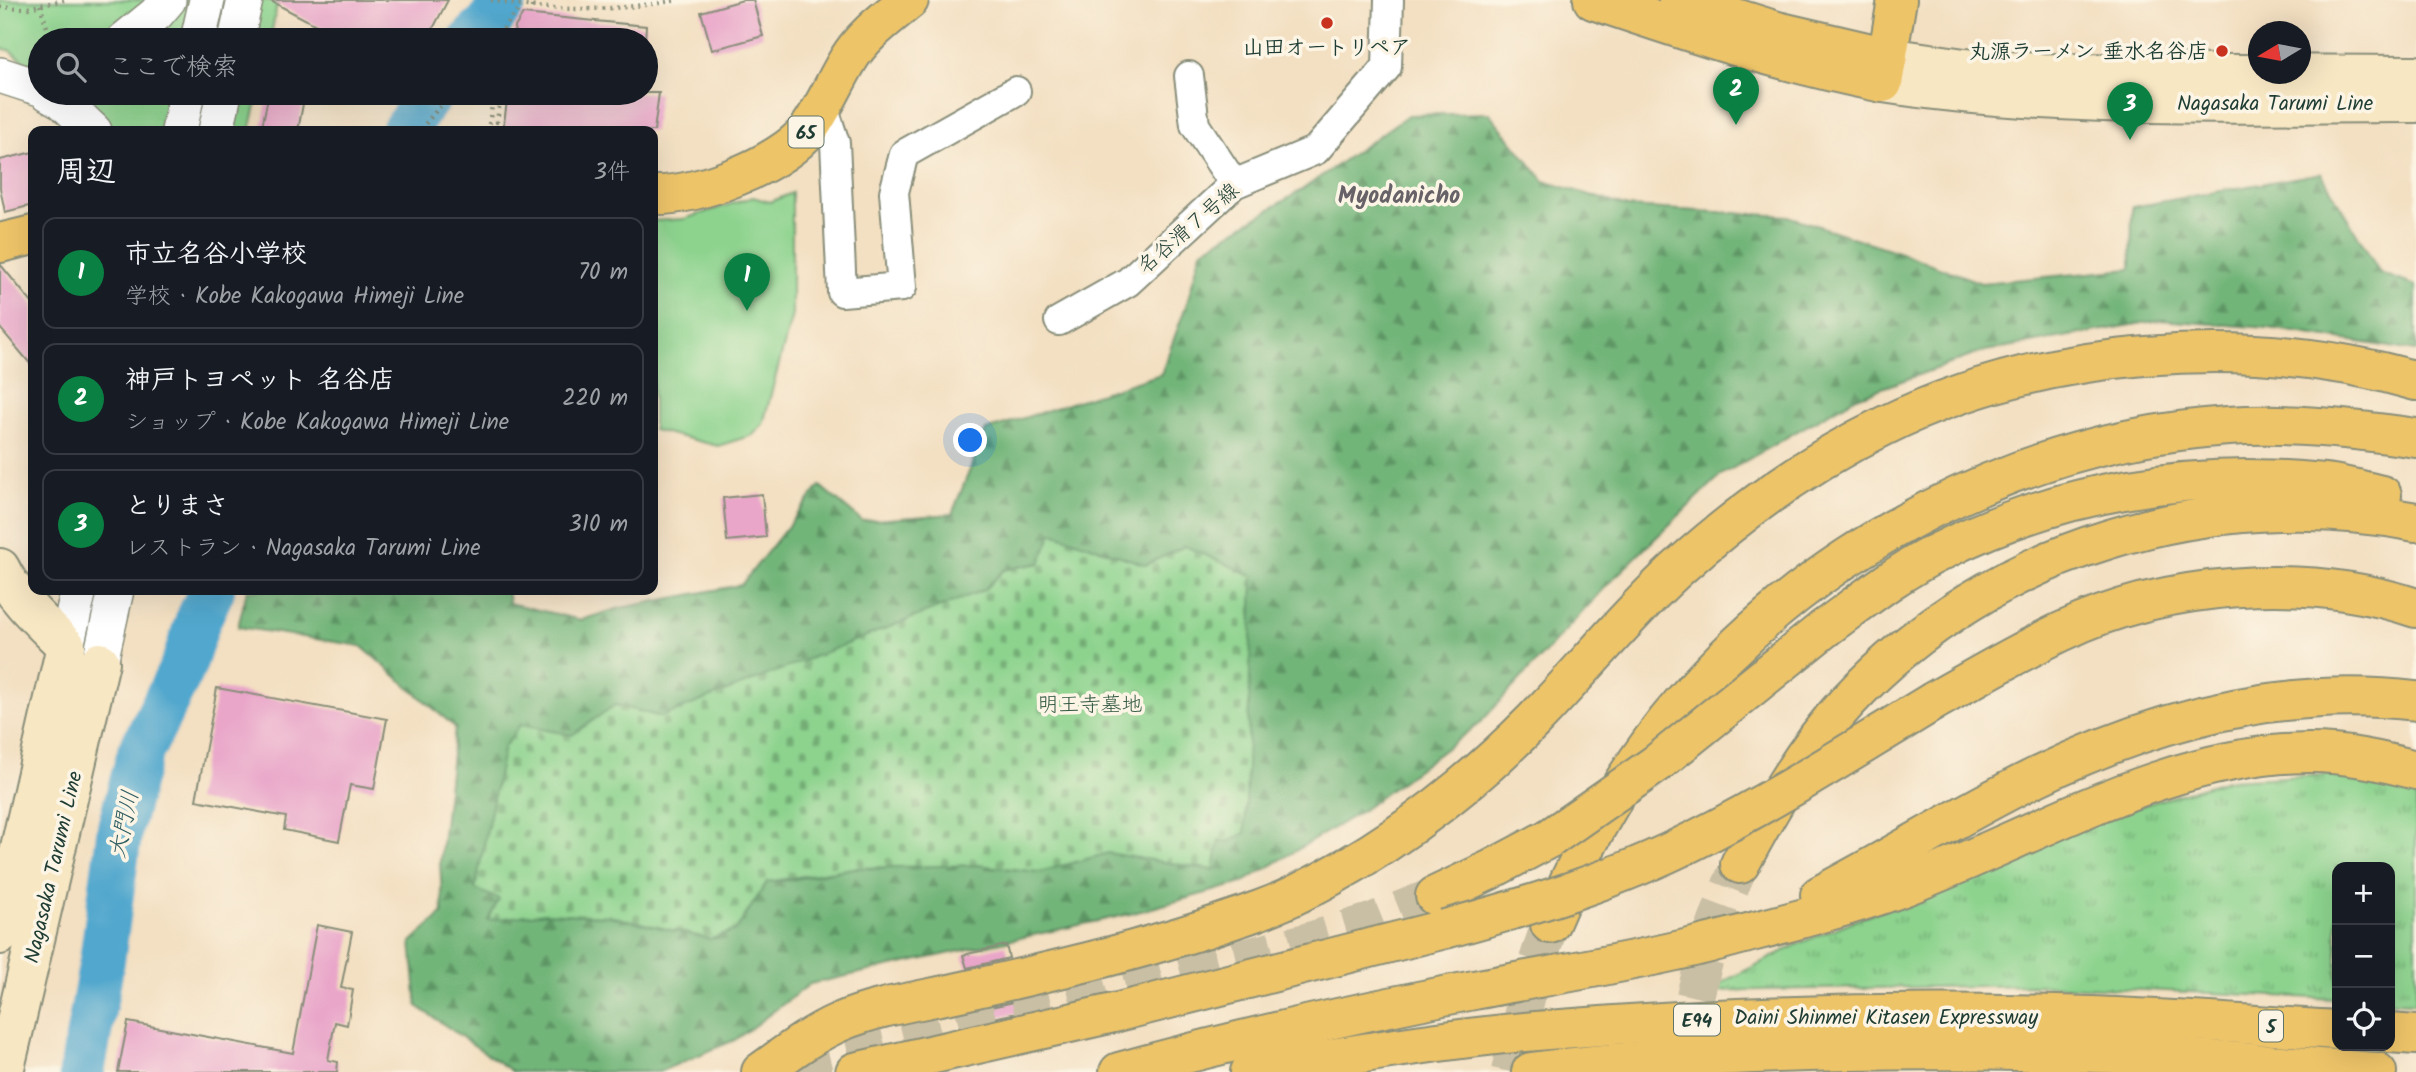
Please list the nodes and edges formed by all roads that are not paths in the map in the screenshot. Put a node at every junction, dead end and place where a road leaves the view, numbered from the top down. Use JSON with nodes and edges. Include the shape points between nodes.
{"nodes":[{"id":1,"x":168,"y":0,"type":"edge"},
{"id":2,"x":207,"y":0,"type":"edge"},
{"id":3,"x":245,"y":0,"type":"edge"},
{"id":4,"x":909,"y":0,"type":"edge"},
{"id":5,"x":1389,"y":0,"type":"edge"},
{"id":6,"x":1593,"y":0,"type":"edge"},
{"id":7,"x":1678,"y":0,"type":"edge"},
{"id":8,"x":1896,"y":0,"type":"edge"},
{"id":9,"x":139,"y":28,"type":"edge"},
{"id":10,"x":201,"y":28,"type":"edge"},
{"id":11,"x":239,"y":28,"type":"edge"},
{"id":12,"x":0,"y":63,"type":"edge"},
{"id":13,"x":28,"y":64,"type":"edge"},
{"id":14,"x":1885,"y":70,"type":"junction"},
{"id":15,"x":0,"y":75,"type":"edge"},
{"id":16,"x":2416,"y":75,"type":"edge"},
{"id":17,"x":1189,"y":76,"type":"dead end"},
{"id":18,"x":28,"y":84,"type":"edge"},
{"id":19,"x":1016,"y":91,"type":"dead end"},
{"id":20,"x":2416,"y":103,"type":"edge"},
{"id":21,"x":66,"y":105,"type":"edge"},
{"id":22,"x":184,"y":105,"type":"edge"},
{"id":23,"x":222,"y":105,"type":"edge"},
{"id":24,"x":823,"y":106,"type":"junction"},
{"id":25,"x":89,"y":126,"type":"edge"},
{"id":26,"x":180,"y":126,"type":"edge"},
{"id":27,"x":217,"y":126,"type":"edge"},
{"id":28,"x":1234,"y":184,"type":"junction"},
{"id":29,"x":658,"y":195,"type":"edge"},
{"id":30,"x":28,"y":236,"type":"edge"},
{"id":31,"x":0,"y":243,"type":"edge"},
{"id":32,"x":1059,"y":321,"type":"dead end"},
{"id":33,"x":2416,"y":381,"type":"edge"},
{"id":34,"x":2416,"y":438,"type":"edge"},
{"id":35,"x":2416,"y":504,"type":"edge"},
{"id":36,"x":2416,"y":522,"type":"edge"},
{"id":37,"x":0,"y":568,"type":"edge"},
{"id":38,"x":78,"y":595,"type":"edge"},
{"id":39,"x":115,"y":595,"type":"edge"},
{"id":40,"x":2416,"y":608,"type":"edge"},
{"id":41,"x":66,"y":646,"type":"junction"},
{"id":42,"x":100,"y":662,"type":"joint"},
{"id":43,"x":2416,"y":701,"type":"edge"},
{"id":44,"x":2416,"y":770,"type":"edge"},
{"id":45,"x":1740,"y":864,"type":"tunnel mouth"},
{"id":46,"x":1440,"y":913,"type":"junction"},
{"id":47,"x":1550,"y":924,"type":"tunnel mouth"},
{"id":48,"x":0,"y":935,"type":"edge"},
{"id":49,"x":1643,"y":957,"type":"junction"},
{"id":50,"x":2147,"y":1019,"type":"joint"},
{"id":51,"x":2332,"y":1030,"type":"edge"},
{"id":52,"x":2395,"y":1033,"type":"edge"},
{"id":53,"x":2416,"y":1035,"type":"edge"},
{"id":54,"x":2146,"y":1057,"type":"joint"},
{"id":55,"x":4,"y":1072,"type":"edge"},
{"id":56,"x":761,"y":1072,"type":"edge"},
{"id":57,"x":855,"y":1072,"type":"edge"},
{"id":58,"x":1119,"y":1072,"type":"edge"},
{"id":59,"x":1250,"y":1072,"type":"edge"},
{"id":60,"x":1531,"y":1072,"type":"edge"},
{"id":61,"x":2377,"y":1072,"type":"edge"}],
"edges":[{"from":1,"to":9,"type":"street"},
{"from":2,"to":10,"type":"street"},
{"from":3,"to":11,"type":"street"},
{"from":4,"to":24,"type":"main road","number":"65","via":[[870,32],[849,58]]},
{"from":5,"to":28,"type":"street","name":"名谷滑７号線","via":[[1387,67],[1316,150]]},
{"from":6,"to":14,"type":"main road","via":[[1745,50],[1823,70]]},
{"from":7,"to":14,"type":"main road"},
{"from":8,"to":14,"type":"main road"},
{"from":12,"to":13,"type":"street"},
{"from":14,"to":16,"type":"main road","name":"Nagasaka Tarumi Line"},
{"from":14,"to":20,"type":"main road","name":"Nagasaka Tarumi Line","via":[[1959,94],[2036,100]]},
{"from":15,"to":18,"type":"street"},
{"from":17,"to":28,"type":"street","via":[[1195,125]]},
{"from":19,"to":24,"type":"street","via":[[904,153],[894,192],[902,286],[842,292],[835,143]]},
{"from":21,"to":25,"type":"street"},
{"from":22,"to":26,"type":"street"},
{"from":23,"to":27,"type":"street"},
{"from":24,"to":29,"type":"main road","number":"65","via":[[799,139],[749,170],[688,193]]},
{"from":28,"to":32,"type":"street","name":"名谷滑７号線","via":[[1128,282]]},
{"from":30,"to":31,"type":"main road"},
{"from":33,"to":56,"type":"main road","via":[[2331,362],[2199,353],[2073,365],[1925,408],[1830,454],[1721,531],[1672,574],[1473,778],[1415,825],[1356,863],[1296,895],[1180,937],[840,1022]]},
{"from":34,"to":47,"type":"main road","via":[[2287,425],[2157,434],[2021,470],[1899,526],[1787,602],[1682,703],[1588,841]]},
{"from":35,"to":46,"type":"main road","bridge":true,"via":[[2327,484],[2262,478],[2191,480],[2062,503],[2001,524],[1939,551],[1882,586],[1656,764],[1550,838],[1490,870]]},
{"from":36,"to":45,"type":"main road","via":[[2320,510],[2192,520],[2087,545],[1995,586],[1891,658],[1847,702],[1804,755]]},
{"from":37,"to":41,"type":"main road","via":[[9,585]]},
{"from":38,"to":41,"type":"street"},
{"from":39,"to":42,"type":"street"},
{"from":40,"to":46,"type":"main road","bridge":true,"via":[[2329,589],[2257,586],[2191,592],[2126,608],[2063,631],[1693,841],[1514,910]]},
{"from":41,"to":48,"type":"main road","name":"Nagasaka Tarumi Line"},
{"from":42,"to":55,"type":"main road","name":"Nagasaka Tarumi Line"},
{"from":43,"to":49,"type":"main road","via":[[2307,698],[2234,707],[2165,725],[2031,779],[1818,896]]},
{"from":44,"to":49,"type":"main road","via":[[2368,758],[2310,753],[2250,758],[2194,770],[2138,788],[1892,891]]},
{"from":46,"to":57,"type":"main road","via":[[1118,1012]]},
{"from":49,"to":58,"type":"main road","via":[[1351,1014]]},
{"from":50,"to":51,"type":"main road","number":"5"},
{"from":50,"to":59,"type":"main road","name":"Daini Shinmei Kitasen Expressway","number":"E94","via":[[1899,1014],[1732,1018],[1546,1030],[1382,1049]]},
{"from":52,"to":53,"type":"main road"},
{"from":54,"to":60,"type":"main road","name":"Daini Shinmei Kitasen Expressway","number":"E94","via":[[1913,1050],[1740,1055]]},
{"from":54,"to":61,"type":"main road","number":"5"}]}
